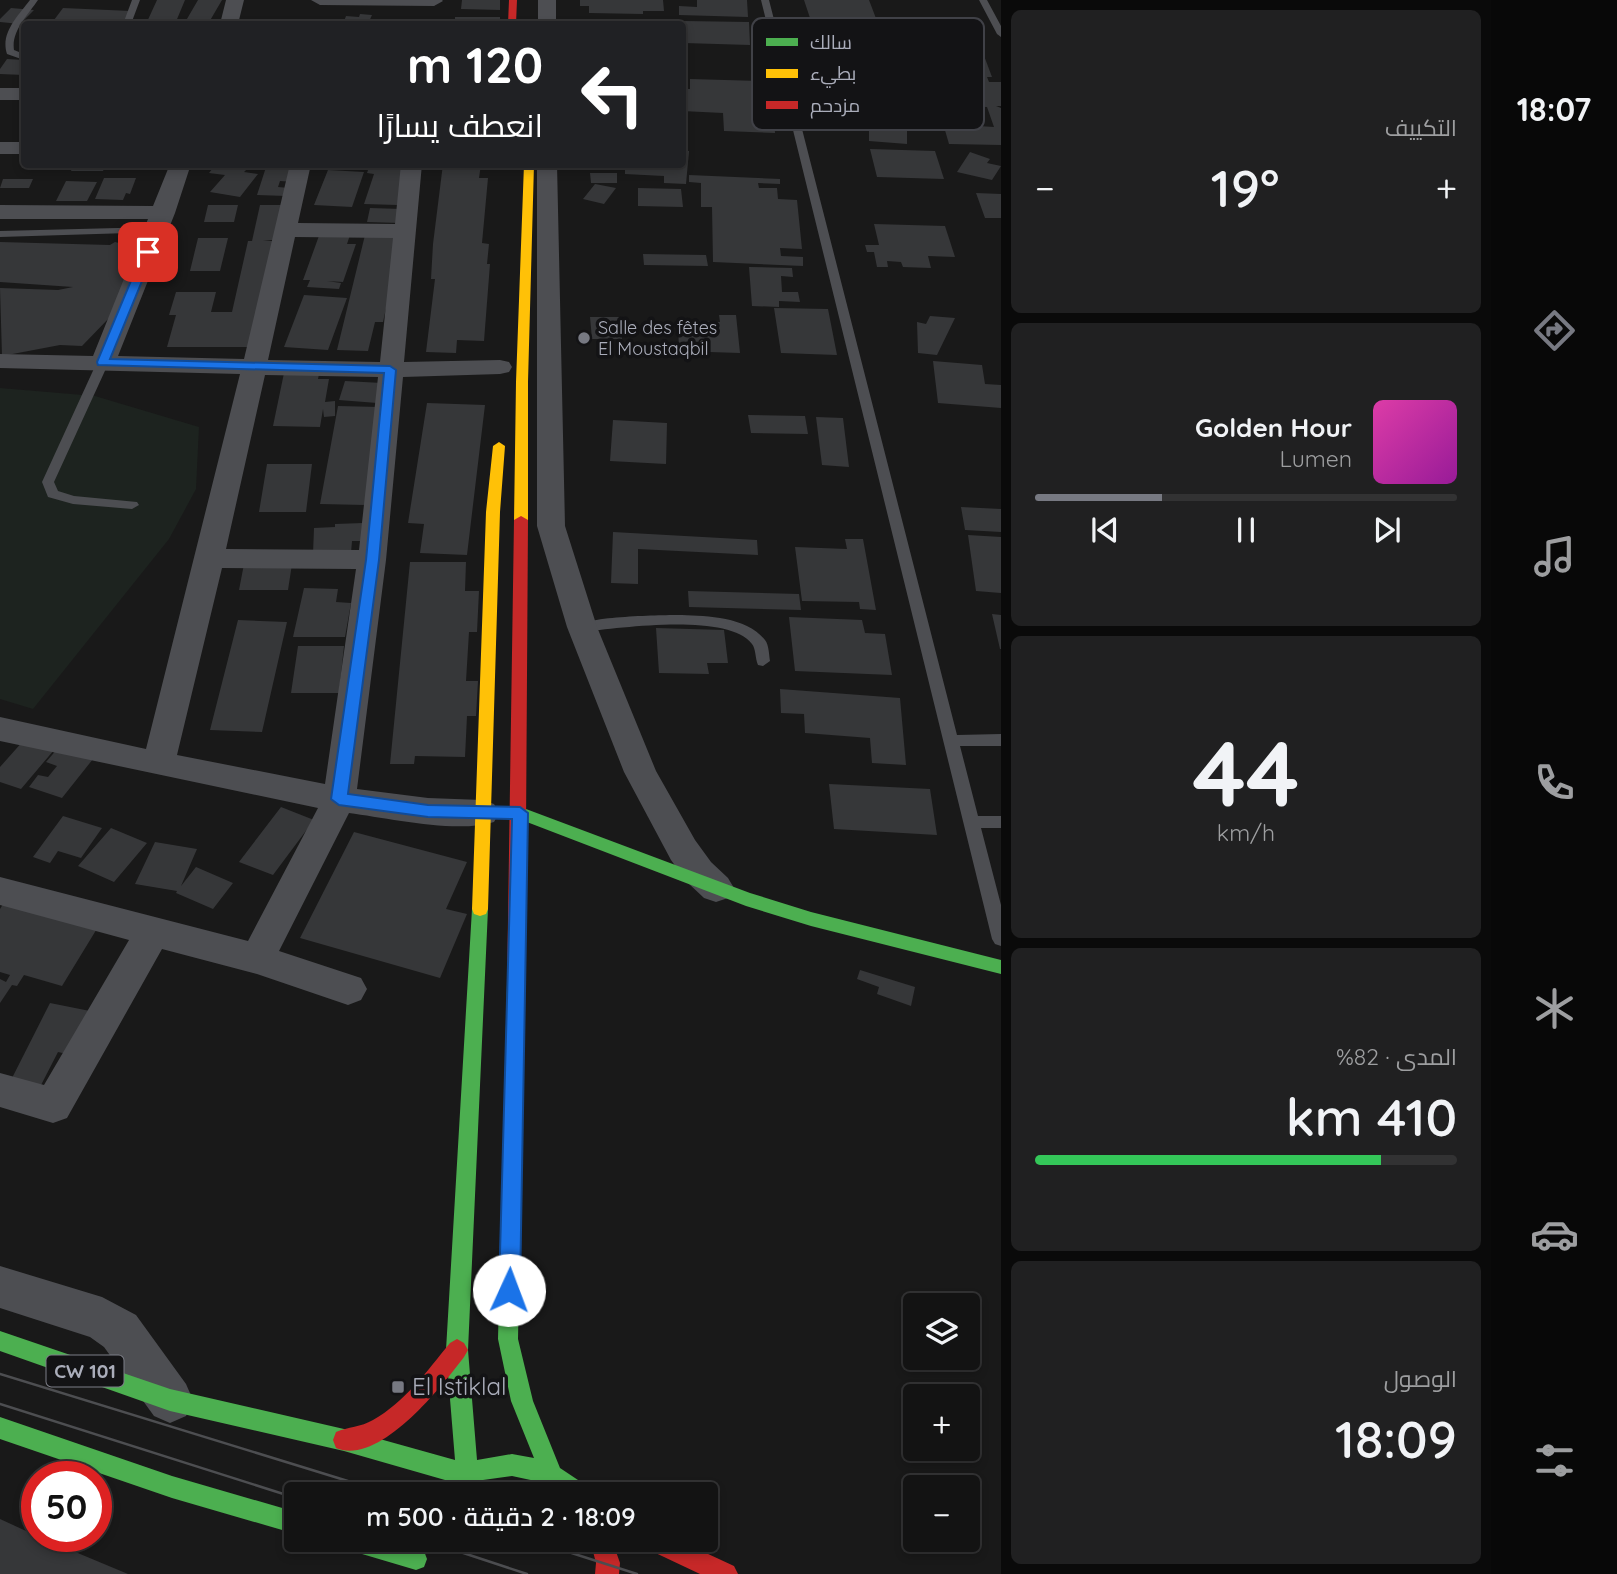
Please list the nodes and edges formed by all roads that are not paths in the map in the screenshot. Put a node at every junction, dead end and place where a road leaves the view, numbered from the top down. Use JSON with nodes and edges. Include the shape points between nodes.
{"nodes":[{"id":1,"x":34,"y":0,"type":"edge"},
{"id":2,"x":136,"y":0,"type":"edge"},
{"id":3,"x":235,"y":0,"type":"edge"},
{"id":4,"x":320,"y":0,"type":"edge"},
{"id":5,"x":434,"y":0,"type":"edge"},
{"id":6,"x":513,"y":0,"type":"edge"},
{"id":7,"x":547,"y":0,"type":"edge"},
{"id":8,"x":765,"y":0,"type":"edge"},
{"id":9,"x":983,"y":0,"type":"edge"},
{"id":10,"x":770,"y":18,"type":"edge"},
{"id":11,"x":128,"y":21,"type":"edge"},
{"id":12,"x":230,"y":21,"type":"edge"},
{"id":13,"x":431,"y":21,"type":"edge"},
{"id":14,"x":512,"y":21,"type":"edge"},
{"id":15,"x":547,"y":21,"type":"edge"},
{"id":16,"x":1001,"y":34,"type":"edge"},
{"id":17,"x":21,"y":56,"type":"edge"},
{"id":18,"x":0,"y":94,"type":"edge"},
{"id":19,"x":21,"y":94,"type":"edge"},
{"id":20,"x":798,"y":130,"type":"edge"},
{"id":21,"x":0,"y":148,"type":"edge"},
{"id":22,"x":21,"y":148,"type":"edge"},
{"id":23,"x":180,"y":168,"type":"edge"},
{"id":24,"x":300,"y":168,"type":"edge"},
{"id":25,"x":412,"y":168,"type":"edge"},
{"id":26,"x":529,"y":168,"type":"edge"},
{"id":27,"x":547,"y":168,"type":"edge"},
{"id":28,"x":0,"y":212,"type":"edge"},
{"id":29,"x":161,"y":221,"type":"junction"},
{"id":30,"x":287,"y":230,"type":"junction"},
{"id":31,"x":404,"y":231,"type":"junction"},
{"id":32,"x":0,"y":233,"type":"edge"},
{"id":33,"x":0,"y":361,"type":"edge"},
{"id":34,"x":103,"y":362,"type":"junction"},
{"id":35,"x":255,"y":365,"type":"junction"},
{"id":36,"x":500,"y":366,"type":"dead end"},
{"id":37,"x":390,"y":370,"type":"junction"},
{"id":38,"x":500,"y":427,"type":"dead end"},
{"id":39,"x":132,"y":505,"type":"dead end"},
{"id":40,"x":210,"y":558,"type":"junction"},
{"id":41,"x":372,"y":560,"type":"junction"},
{"id":42,"x":582,"y":626,"type":"junction"},
{"id":43,"x":763,"y":661,"type":"dead end"},
{"id":44,"x":0,"y":729,"type":"edge"},
{"id":45,"x":1001,"y":740,"type":"edge"},
{"id":46,"x":951,"y":741,"type":"junction"},
{"id":47,"x":159,"y":764,"type":"junction"},
{"id":48,"x":339,"y":799,"type":"junction"},
{"id":49,"x":482,"y":813,"type":"junction"},
{"id":50,"x":520,"y":813,"type":"junction"},
{"id":51,"x":972,"y":822,"type":"junction"},
{"id":52,"x":1001,"y":822,"type":"edge"},
{"id":53,"x":716,"y":888,"type":"junction"},
{"id":54,"x":0,"y":891,"type":"edge"},
{"id":55,"x":152,"y":934,"type":"junction"},
{"id":56,"x":1001,"y":939,"type":"edge"},
{"id":57,"x":257,"y":959,"type":"junction"},
{"id":58,"x":1001,"y":967,"type":"edge"},
{"id":59,"x":348,"y":989,"type":"dead end"},
{"id":60,"x":0,"y":1090,"type":"edge"},
{"id":61,"x":0,"y":1287,"type":"edge"},
{"id":62,"x":0,"y":1341,"type":"edge"},
{"id":63,"x":457,"y":1350,"type":"junction"},
{"id":64,"x":170,"y":1400,"type":"junction"},
{"id":65,"x":13,"y":1438,"type":"edge"},
{"id":66,"x":344,"y":1440,"type":"junction"},
{"id":67,"x":551,"y":1473,"type":"junction"},
{"id":68,"x":467,"y":1475,"type":"junction"},
{"id":69,"x":459,"y":1482,"type":"edge"},
{"id":70,"x":563,"y":1482,"type":"edge"},
{"id":71,"x":284,"y":1519,"type":"edge"},
{"id":72,"x":380,"y":1552,"type":"edge"},
{"id":73,"x":605,"y":1552,"type":"edge"},
{"id":74,"x":679,"y":1552,"type":"edge"},
{"id":75,"x":416,"y":1567,"type":"edge"},
{"id":76,"x":607,"y":1574,"type":"edge"},
{"id":77,"x":726,"y":1574,"type":"edge"}],
"edges":[{"from":1,"to":17,"type":"lane","via":[[7,44],[10,52]]},
{"from":2,"to":11,"type":"lane"},
{"from":3,"to":12,"type":"street"},
{"from":4,"to":5,"type":"street"},
{"from":5,"to":13,"type":"street"},
{"from":6,"to":14,"type":"main road"},
{"from":7,"to":15,"type":"street"},
{"from":8,"to":10,"type":"lane"},
{"from":9,"to":16,"type":"lane"},
{"from":18,"to":19,"type":"street"},
{"from":20,"to":46,"type":"lane"},
{"from":21,"to":22,"type":"street"},
{"from":23,"to":29,"type":"street"},
{"from":24,"to":30,"type":"street"},
{"from":25,"to":31,"type":"street"},
{"from":26,"to":50,"type":"main road","via":[[522,382]]},
{"from":27,"to":42,"type":"street","via":[[551,526]]},
{"from":28,"to":29,"type":"street"},
{"from":29,"to":32,"type":"lane"},
{"from":29,"to":34,"type":"street"},
{"from":30,"to":31,"type":"street"},
{"from":30,"to":35,"type":"street"},
{"from":31,"to":37,"type":"street"},
{"from":33,"to":34,"type":"street"},
{"from":34,"to":35,"type":"street"},
{"from":34,"to":39,"type":"lane","via":[[48,482],[53,494],[73,500]]},
{"from":35,"to":37,"type":"street"},
{"from":35,"to":40,"type":"street"},
{"from":36,"to":37,"type":"street"},
{"from":37,"to":41,"type":"street"},
{"from":38,"to":49,"type":"main road"},
{"from":40,"to":41,"type":"street"},
{"from":40,"to":47,"type":"street"},
{"from":41,"to":48,"type":"street"},
{"from":42,"to":43,"type":"lane","via":[[717,622],[741,628],[760,643]]},
{"from":42,"to":53,"type":"street","via":[[640,772],[664,819],[691,861]]},
{"from":44,"to":47,"type":"street"},
{"from":45,"to":46,"type":"lane"},
{"from":46,"to":51,"type":"lane"},
{"from":47,"to":48,"type":"street"},
{"from":48,"to":49,"type":"street"},
{"from":48,"to":57,"type":"street"},
{"from":49,"to":50,"type":"main road"},
{"from":49,"to":63,"type":"main road"},
{"from":50,"to":53,"type":"main road"},
{"from":50,"to":67,"type":"main road","via":[[508,1339],[522,1401]]},
{"from":51,"to":52,"type":"lane"},
{"from":51,"to":56,"type":"lane"},
{"from":53,"to":58,"type":"main road","via":[[811,919]]},
{"from":54,"to":55,"type":"street"},
{"from":55,"to":57,"type":"street"},
{"from":55,"to":60,"type":"street","via":[[54,1105]]},
{"from":57,"to":59,"type":"street"},
{"from":61,"to":64,"type":"street","via":[[102,1319],[120,1331]]},
{"from":62,"to":64,"type":"main road","number":"CW 101"},
{"from":63,"to":66,"type":"main road","via":[[403,1411],[369,1436]]},
{"from":63,"to":68,"type":"main road"},
{"from":64,"to":66,"type":"main road"},
{"from":65,"to":71,"type":"main road"},
{"from":66,"to":68,"type":"main road"},
{"from":67,"to":68,"type":"main road","via":[[512,1464]]},
{"from":67,"to":70,"type":"main road"},
{"from":68,"to":69,"type":"main road"},
{"from":72,"to":75,"type":"main road"},
{"from":73,"to":76,"type":"main road"},
{"from":74,"to":77,"type":"main road"}]}
